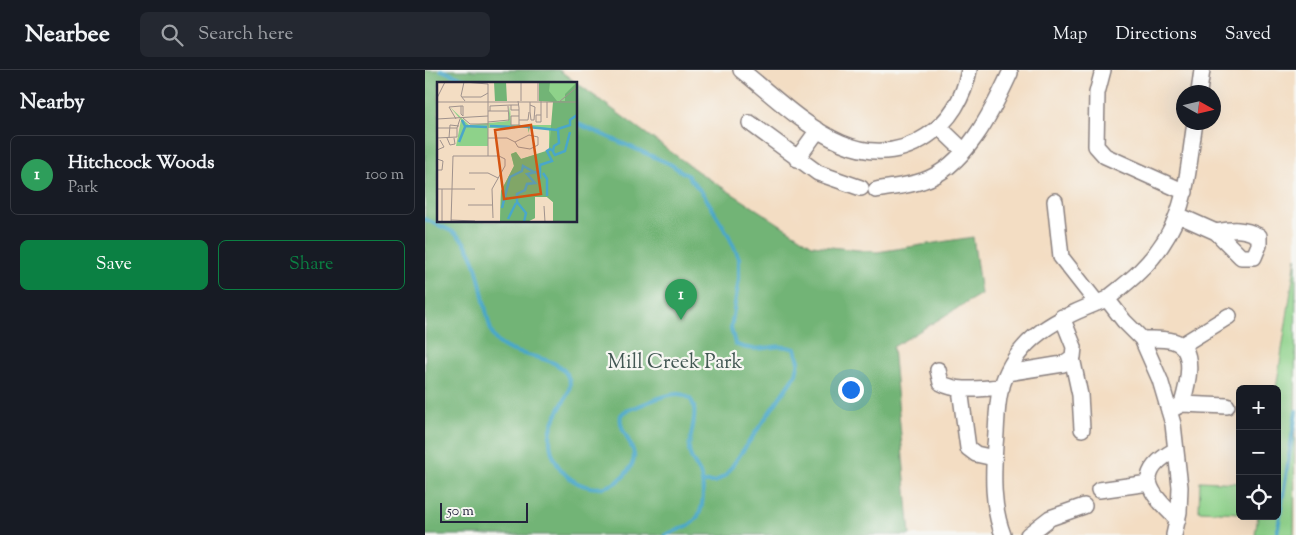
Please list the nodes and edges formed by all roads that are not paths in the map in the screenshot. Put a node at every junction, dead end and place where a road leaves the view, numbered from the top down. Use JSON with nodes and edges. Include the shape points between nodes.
{"nodes":[{"id":1,"x":741,"y":70,"type":"edge"},
{"id":2,"x":969,"y":70,"type":"edge"},
{"id":3,"x":1103,"y":70,"type":"edge"},
{"id":4,"x":1202,"y":70,"type":"edge"},
{"id":5,"x":1010,"y":73,"type":"dead end"},
{"id":6,"x":1200,"y":85,"type":"edge"},
{"id":7,"x":750,"y":123,"type":"dead end"},
{"id":8,"x":939,"y":127,"type":"junction"},
{"id":9,"x":818,"y":130,"type":"junction"},
{"id":10,"x":1194,"y":130,"type":"edge"},
{"id":11,"x":963,"y":150,"type":"junction"},
{"id":12,"x":797,"y":159,"type":"junction"},
{"id":13,"x":861,"y":188,"type":"dead end"},
{"id":14,"x":876,"y":190,"type":"dead end"},
{"id":15,"x":1185,"y":192,"type":"junction"},
{"id":16,"x":1055,"y":201,"type":"dead end"},
{"id":17,"x":1178,"y":215,"type":"junction"},
{"id":18,"x":1216,"y":232,"type":"dead end"},
{"id":19,"x":1102,"y":301,"type":"junction"},
{"id":20,"x":1229,"y":316,"type":"dead end"},
{"id":21,"x":1062,"y":317,"type":"junction"},
{"id":22,"x":1142,"y":339,"type":"junction"},
{"id":23,"x":1182,"y":345,"type":"junction"},
{"id":24,"x":1071,"y":358,"type":"junction"},
{"id":25,"x":938,"y":370,"type":"dead end"},
{"id":26,"x":1005,"y":380,"type":"junction"},
{"id":27,"x":960,"y":389,"type":"junction"},
{"id":28,"x":1227,"y":406,"type":"dead end"},
{"id":29,"x":1175,"y":407,"type":"junction"},
{"id":30,"x":1082,"y":429,"type":"dead end"},
{"id":31,"x":1175,"y":450,"type":"junction"},
{"id":32,"x":994,"y":458,"type":"junction"},
{"id":33,"x":1149,"y":483,"type":"junction"},
{"id":34,"x":1099,"y":490,"type":"dead end"},
{"id":35,"x":1084,"y":506,"type":"dead end"},
{"id":36,"x":1178,"y":520,"type":"junction"},
{"id":37,"x":1003,"y":535,"type":"edge"},
{"id":38,"x":1028,"y":535,"type":"edge"},
{"id":39,"x":1174,"y":535,"type":"edge"}],
"edges":[{"from":1,"to":9,"type":"street"},
{"from":2,"to":8,"type":"street","via":[[957,104]]},
{"from":3,"to":15,"type":"street","via":[[1097,93],[1096,146],[1105,156]]},
{"from":4,"to":6,"type":"street"},
{"from":5,"to":11,"type":"street","via":[[991,115]]},
{"from":7,"to":12,"type":"street"},
{"from":8,"to":9,"type":"street","via":[[913,144],[877,152],[848,147]]},
{"from":8,"to":11,"type":"street"},
{"from":9,"to":12,"type":"street"},
{"from":10,"to":15,"type":"street"},
{"from":11,"to":14,"type":"street","via":[[942,171],[923,181]]},
{"from":12,"to":13,"type":"street","via":[[818,173]]},
{"from":15,"to":17,"type":"street"},
{"from":16,"to":19,"type":"street","via":[[1061,257]]},
{"from":17,"to":18,"type":"street"},
{"from":17,"to":19,"type":"street","via":[[1168,236],[1140,271]]},
{"from":19,"to":21,"type":"street"},
{"from":19,"to":22,"type":"street"},
{"from":20,"to":23,"type":"street"},
{"from":21,"to":24,"type":"street","via":[[1074,347]]},
{"from":21,"to":26,"type":"street","via":[[1030,341]]},
{"from":22,"to":23,"type":"street","via":[[1173,341]]},
{"from":22,"to":29,"type":"street"},
{"from":23,"to":29,"type":"street","via":[[1187,354],[1189,373]]},
{"from":24,"to":26,"type":"street","via":[[1063,364]]},
{"from":24,"to":30,"type":"street","via":[[1080,395]]},
{"from":25,"to":27,"type":"street","via":[[941,383]]},
{"from":26,"to":27,"type":"street"},
{"from":26,"to":32,"type":"street"},
{"from":27,"to":32,"type":"street","via":[[968,448],[976,454]]},
{"from":28,"to":29,"type":"street"},
{"from":29,"to":31,"type":"street"},
{"from":31,"to":33,"type":"street","via":[[1151,467]]},
{"from":31,"to":36,"type":"street","via":[[1180,488]]},
{"from":32,"to":37,"type":"street","via":[[994,495]]},
{"from":33,"to":34,"type":"street"},
{"from":33,"to":36,"type":"street"},
{"from":35,"to":38,"type":"street","via":[[1041,523]]},
{"from":36,"to":39,"type":"street"}]}
